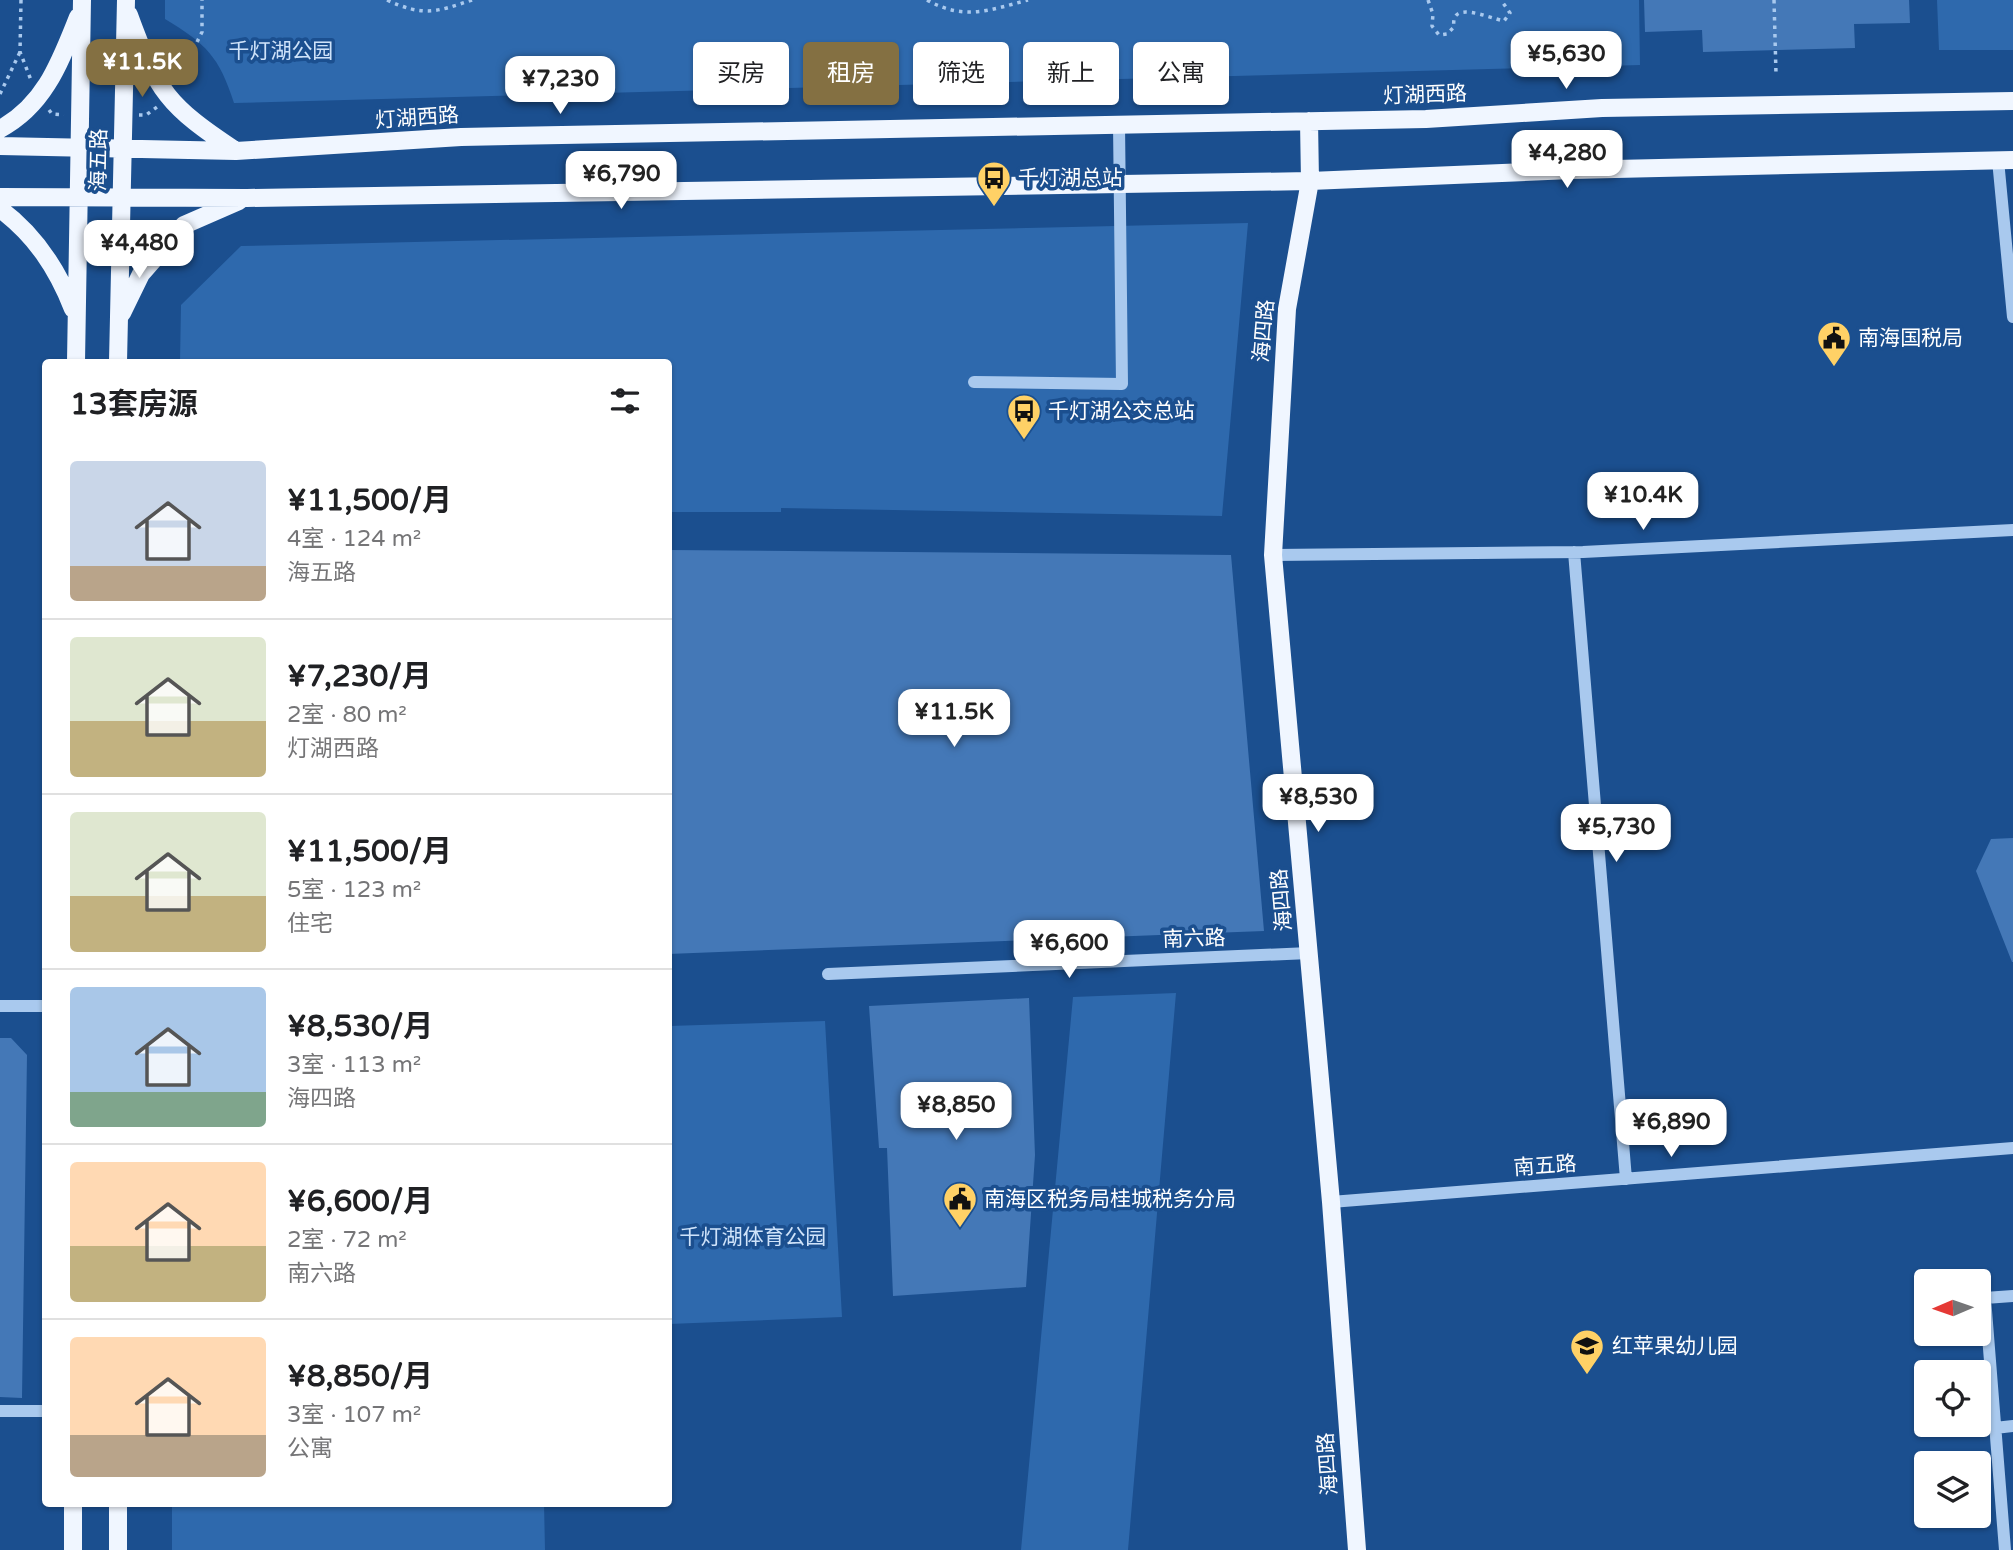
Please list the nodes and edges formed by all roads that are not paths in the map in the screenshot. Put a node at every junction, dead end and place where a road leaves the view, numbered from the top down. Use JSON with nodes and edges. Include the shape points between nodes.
{"nodes":[{"id":1,"x":125,"y":2,"type":"edge"},
{"id":2,"x":82,"y":4,"type":"edge"},
{"id":3,"x":2013,"y":101,"type":"edge"},
{"id":4,"x":1310,"y":121,"type":"junction"},
{"id":5,"x":1119,"y":124,"type":"junction"},
{"id":6,"x":0,"y":130,"type":"edge"},
{"id":7,"x":0,"y":146,"type":"edge"},
{"id":8,"x":79,"y":148,"type":"junction"},
{"id":9,"x":122,"y":149,"type":"junction"},
{"id":10,"x":236,"y":151,"type":"junction"},
{"id":11,"x":2005,"y":160,"type":"edge"},
{"id":12,"x":1310,"y":181,"type":"junction"},
{"id":13,"x":1121,"y":183,"type":"junction"},
{"id":14,"x":0,"y":197,"type":"edge"},
{"id":15,"x":121,"y":197,"type":"junction"},
{"id":16,"x":247,"y":198,"type":"junction"},
{"id":17,"x":78,"y":199,"type":"junction"},
{"id":18,"x":0,"y":209,"type":"edge"},
{"id":19,"x":76,"y":317,"type":"junction"},
{"id":20,"x":2013,"y":317,"type":"edge"},
{"id":21,"x":118,"y":319,"type":"junction"},
{"id":22,"x":76,"y":359,"type":"edge"},
{"id":23,"x":118,"y":359,"type":"edge"},
{"id":24,"x":974,"y":382,"type":"dead end"},
{"id":25,"x":2013,"y":530,"type":"edge"},
{"id":26,"x":1574,"y":552,"type":"junction"},
{"id":27,"x":1273,"y":555,"type":"junction"},
{"id":28,"x":1310,"y":953,"type":"junction"},
{"id":29,"x":828,"y":974,"type":"dead end"},
{"id":30,"x":0,"y":1006,"type":"edge"},
{"id":31,"x":42,"y":1006,"type":"edge"},
{"id":32,"x":2013,"y":1148,"type":"edge"},
{"id":33,"x":1626,"y":1179,"type":"junction"},
{"id":34,"x":1331,"y":1202,"type":"junction"},
{"id":35,"x":2013,"y":1296,"type":"edge"},
{"id":36,"x":0,"y":1411,"type":"edge"},
{"id":37,"x":42,"y":1411,"type":"edge"},
{"id":38,"x":2013,"y":1426,"type":"edge"},
{"id":39,"x":1995,"y":1428,"type":"junction"},
{"id":40,"x":73,"y":1507,"type":"edge"},
{"id":41,"x":118,"y":1507,"type":"edge"},
{"id":42,"x":73,"y":1550,"type":"edge"},
{"id":43,"x":118,"y":1550,"type":"edge"},
{"id":44,"x":1357,"y":1550,"type":"edge"},
{"id":45,"x":2004,"y":1550,"type":"edge"}],
"edges":[{"from":1,"to":9,"type":"main road","name":"海五路"},
{"from":1,"to":10,"type":"main road","via":[[148,67],[168,100]]},
{"from":2,"to":6,"type":"main road","via":[[54,75],[38,98]]},
{"from":2,"to":8,"type":"main road"},
{"from":3,"to":4,"type":"main road","name":"灯湖西路","via":[[1602,108]]},
{"from":4,"to":5,"type":"main road","name":"灯湖西路"},
{"from":4,"to":12,"type":"main road","name":"海四路"},
{"from":5,"to":10,"type":"main road","name":"灯湖西路","via":[[461,137]]},
{"from":5,"to":13,"type":"street"},
{"from":7,"to":8,"type":"main road","name":"灯湖西路"},
{"from":8,"to":9,"type":"main road","name":"灯湖西路"},
{"from":8,"to":17,"type":"main road"},
{"from":9,"to":10,"type":"main road","name":"灯湖西路"},
{"from":9,"to":15,"type":"main road","name":"海五路"},
{"from":11,"to":12,"type":"main road"},
{"from":11,"to":20,"type":"street"},
{"from":12,"to":13,"type":"main road"},
{"from":12,"to":27,"type":"main road","name":"海四路","via":[[1287,309]]},
{"from":13,"to":16,"type":"main road"},
{"from":13,"to":24,"type":"street","via":[[1122,384]]},
{"from":14,"to":17,"type":"main road"},
{"from":15,"to":16,"type":"main road"},
{"from":15,"to":17,"type":"main road"},
{"from":15,"to":21,"type":"main road","name":"海五路"},
{"from":16,"to":21,"type":"main road","via":[[184,225],[141,274]]},
{"from":17,"to":19,"type":"main road"},
{"from":18,"to":19,"type":"main road","via":[[36,241],[60,275]]},
{"from":19,"to":22,"type":"main road"},
{"from":21,"to":23,"type":"main road","name":"海五路"},
{"from":25,"to":26,"type":"street"},
{"from":26,"to":27,"type":"street"},
{"from":26,"to":33,"type":"street"},
{"from":27,"to":28,"type":"main road","name":"海四路"},
{"from":28,"to":29,"type":"street","name":"南六路"},
{"from":28,"to":34,"type":"main road","name":"海四路"},
{"from":30,"to":31,"type":"street"},
{"from":32,"to":33,"type":"street","name":"南五路"},
{"from":33,"to":34,"type":"street","name":"南五路"},
{"from":34,"to":44,"type":"main road","name":"海四路"},
{"from":35,"to":39,"type":"street","via":[[1985,1298]]},
{"from":36,"to":37,"type":"street"},
{"from":38,"to":39,"type":"street"},
{"from":39,"to":45,"type":"street"},
{"from":40,"to":42,"type":"main road"},
{"from":41,"to":43,"type":"main road"}]}
